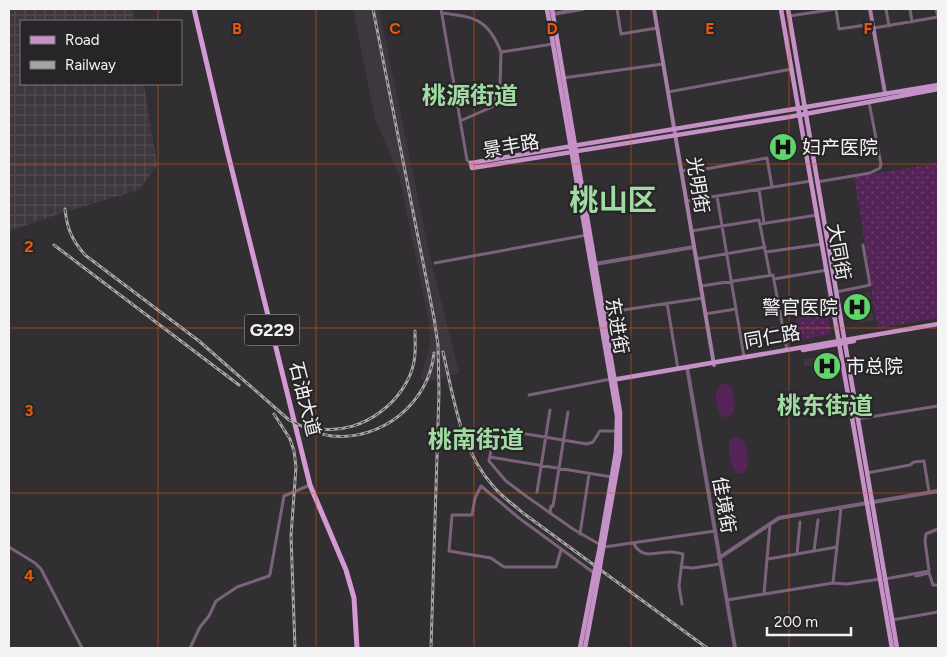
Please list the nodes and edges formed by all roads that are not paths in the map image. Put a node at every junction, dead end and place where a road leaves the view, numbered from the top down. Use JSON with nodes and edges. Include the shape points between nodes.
{"nodes":[{"id":1,"x":194,"y":9,"type":"edge"},
{"id":2,"x":547,"y":9,"type":"edge"},
{"id":3,"x":582,"y":9,"type":"edge"},
{"id":4,"x":618,"y":9,"type":"edge"},
{"id":5,"x":654,"y":9,"type":"edge"},
{"id":6,"x":781,"y":9,"type":"edge"},
{"id":7,"x":788,"y":9,"type":"edge"},
{"id":8,"x":870,"y":9,"type":"edge"},
{"id":9,"x":886,"y":9,"type":"edge"},
{"id":10,"x":910,"y":9,"type":"edge"},
{"id":11,"x":936,"y":9,"type":"edge"},
{"id":12,"x":442,"y":11,"type":"edge"},
{"id":13,"x":552,"y":11,"type":"edge"},
{"id":14,"x":789,"y":16,"type":"junction"},
{"id":15,"x":938,"y":17,"type":"edge"},
{"id":16,"x":912,"y":22,"type":"junction"},
{"id":17,"x":873,"y":26,"type":"junction"},
{"id":18,"x":889,"y":26,"type":"junction"},
{"id":19,"x":657,"y":28,"type":"junction"},
{"id":20,"x":553,"y":44,"type":"junction"},
{"id":21,"x":500,"y":52,"type":"junction"},
{"id":22,"x":663,"y":64,"type":"junction"},
{"id":23,"x":792,"y":69,"type":"junction"},
{"id":24,"x":563,"y":78,"type":"junction"},
{"id":25,"x":938,"y":85,"type":"edge"},
{"id":26,"x":938,"y":90,"type":"edge"},
{"id":27,"x":668,"y":92,"type":"junction"},
{"id":28,"x":885,"y":93,"type":"junction"},
{"id":29,"x":869,"y":101,"type":"junction"},
{"id":30,"x":804,"y":106,"type":"junction"},
{"id":31,"x":798,"y":107,"type":"junction"},
{"id":32,"x":806,"y":114,"type":"junction"},
{"id":33,"x":800,"y":115,"type":"junction"},
{"id":34,"x":460,"y":121,"type":"junction"},
{"id":35,"x":675,"y":132,"type":"junction"},
{"id":36,"x":572,"y":149,"type":"junction"},
{"id":37,"x":471,"y":163,"type":"joint"},
{"id":38,"x":681,"y":171,"type":"junction"},
{"id":39,"x":814,"y":181,"type":"junction"},
{"id":40,"x":772,"y":187,"type":"junction"},
{"id":41,"x":759,"y":189,"type":"junction"},
{"id":42,"x":717,"y":196,"type":"junction"},
{"id":43,"x":686,"y":201,"type":"junction"},
{"id":44,"x":817,"y":214,"type":"junction"},
{"id":45,"x":762,"y":224,"type":"junction"},
{"id":46,"x":722,"y":225,"type":"junction"},
{"id":47,"x":691,"y":230,"type":"junction"},
{"id":48,"x":588,"y":235,"type":"junction"},
{"id":49,"x":822,"y":244,"type":"junction"},
{"id":50,"x":863,"y":245,"type":"dead end"},
{"id":51,"x":694,"y":247,"type":"junction"},
{"id":52,"x":765,"y":247,"type":"junction"},
{"id":53,"x":766,"y":252,"type":"junction"},
{"id":54,"x":727,"y":253,"type":"junction"},
{"id":55,"x":696,"y":259,"type":"junction"},
{"id":56,"x":435,"y":263,"type":"dead end"},
{"id":57,"x":595,"y":264,"type":"junction"},
{"id":58,"x":827,"y":270,"type":"junction"},
{"id":59,"x":770,"y":275,"type":"junction"},
{"id":60,"x":774,"y":279,"type":"junction"},
{"id":61,"x":732,"y":281,"type":"junction"},
{"id":62,"x":701,"y":286,"type":"junction"},
{"id":63,"x":836,"y":292,"type":"junction"},
{"id":64,"x":703,"y":298,"type":"junction"},
{"id":65,"x":667,"y":303,"type":"junction"},
{"id":66,"x":736,"y":308,"type":"junction"},
{"id":67,"x":603,"y":313,"type":"junction"},
{"id":68,"x":705,"y":314,"type":"junction"},
{"id":69,"x":938,"y":325,"type":"edge"},
{"id":70,"x":842,"y":342,"type":"junction"},
{"id":71,"x":787,"y":350,"type":"junction"},
{"id":72,"x":744,"y":357,"type":"junction"},
{"id":73,"x":714,"y":364,"type":"junction"},
{"id":74,"x":687,"y":368,"type":"junction"},
{"id":75,"x":678,"y":369,"type":"junction"},
{"id":76,"x":613,"y":380,"type":"junction"},
{"id":77,"x":529,"y":395,"type":"dead end"},
{"id":78,"x":938,"y":406,"type":"edge"},
{"id":79,"x":550,"y":410,"type":"dead end"},
{"id":80,"x":568,"y":412,"type":"dead end"},
{"id":81,"x":857,"y":419,"type":"junction"},
{"id":82,"x":483,"y":427,"type":"dead end"},
{"id":83,"x":494,"y":429,"type":"junction"},
{"id":84,"x":617,"y":431,"type":"junction"},
{"id":85,"x":546,"y":438,"type":"junction"},
{"id":86,"x":563,"y":440,"type":"junction"},
{"id":87,"x":490,"y":458,"type":"junction"},
{"id":88,"x":541,"y":466,"type":"junction"},
{"id":89,"x":558,"y":469,"type":"junction"},
{"id":90,"x":866,"y":473,"type":"junction"},
{"id":91,"x":590,"y":474,"type":"junction"},
{"id":92,"x":612,"y":477,"type":"junction"},
{"id":93,"x":310,"y":485,"type":"junction"},
{"id":94,"x":938,"y":491,"type":"edge"},
{"id":95,"x":537,"y":492,"type":"dead end"},
{"id":96,"x":929,"y":492,"type":"junction"},
{"id":97,"x":869,"y":503,"type":"junction"},
{"id":98,"x":841,"y":508,"type":"junction"},
{"id":99,"x":550,"y":513,"type":"junction"},
{"id":100,"x":818,"y":520,"type":"dead end"},
{"id":101,"x":800,"y":522,"type":"dead end"},
{"id":102,"x":770,"y":524,"type":"junction"},
{"id":103,"x":938,"y":529,"type":"edge"},
{"id":104,"x":715,"y":531,"type":"junction"},
{"id":105,"x":580,"y":534,"type":"junction"},
{"id":106,"x":634,"y":544,"type":"junction"},
{"id":107,"x":602,"y":546,"type":"junction"},
{"id":108,"x":9,"y":547,"type":"edge"},
{"id":109,"x":837,"y":547,"type":"junction"},
{"id":110,"x":561,"y":550,"type":"junction"},
{"id":111,"x":814,"y":551,"type":"junction"},
{"id":112,"x":797,"y":554,"type":"junction"},
{"id":113,"x":719,"y":558,"type":"junction"},
{"id":114,"x":768,"y":559,"type":"junction"},
{"id":115,"x":720,"y":564,"type":"junction"},
{"id":116,"x":681,"y":567,"type":"junction"},
{"id":117,"x":596,"y":572,"type":"junction"},
{"id":118,"x":884,"y":580,"type":"junction"},
{"id":119,"x":833,"y":583,"type":"junction"},
{"id":120,"x":938,"y":585,"type":"edge"},
{"id":121,"x":764,"y":594,"type":"junction"},
{"id":122,"x":727,"y":600,"type":"junction"},
{"id":123,"x":682,"y":604,"type":"dead end"},
{"id":124,"x":938,"y":612,"type":"edge"},
{"id":125,"x":892,"y":620,"type":"junction"},
{"id":126,"x":82,"y":648,"type":"edge"},
{"id":127,"x":190,"y":648,"type":"edge"},
{"id":128,"x":357,"y":648,"type":"edge"},
{"id":129,"x":580,"y":648,"type":"edge"},
{"id":130,"x":585,"y":648,"type":"edge"},
{"id":131,"x":735,"y":648,"type":"edge"},
{"id":132,"x":892,"y":648,"type":"edge"},
{"id":133,"x":897,"y":648,"type":"edge"}],
"edges":[{"from":1,"to":93,"type":"highway","name":"石油大道","number":"G229"},
{"from":2,"to":20,"type":"main road","name":"东进街"},
{"from":3,"to":13,"type":"street"},
{"from":4,"to":19,"type":"street","via":[[621,34]]},
{"from":5,"to":19,"type":"main road","name":"光明街"},
{"from":6,"to":23,"type":"main road","name":"大同街"},
{"from":7,"to":14,"type":"main road","name":"大同街"},
{"from":8,"to":17,"type":"main road"},
{"from":9,"to":18,"type":"street"},
{"from":10,"to":16,"type":"street"},
{"from":11,"to":15,"type":"street"},
{"from":12,"to":21,"type":"street","via":[[468,16],[485,25],[493,33]]},
{"from":12,"to":34,"type":"street"},
{"from":13,"to":24,"type":"main road","name":"东进街"},
{"from":14,"to":17,"type":"street","via":[[836,9],[839,29]]},
{"from":14,"to":30,"type":"main road","name":"大同街"},
{"from":15,"to":16,"type":"street"},
{"from":16,"to":18,"type":"street"},
{"from":17,"to":18,"type":"street"},
{"from":17,"to":28,"type":"main road"},
{"from":19,"to":22,"type":"main road","name":"光明街"},
{"from":20,"to":21,"type":"street"},
{"from":20,"to":36,"type":"main road","name":"东进街"},
{"from":21,"to":34,"type":"street","via":[[499,92],[492,107]]},
{"from":22,"to":24,"type":"street"},
{"from":22,"to":27,"type":"main road","name":"光明街"},
{"from":23,"to":27,"type":"street"},
{"from":23,"to":31,"type":"main road","name":"大同街"},
{"from":24,"to":36,"type":"main road","name":"东进街"},
{"from":25,"to":28,"type":"main road","name":"景丰路"},
{"from":26,"to":29,"type":"main road","name":"景丰路"},
{"from":27,"to":35,"type":"main road","name":"光明街"},
{"from":28,"to":30,"type":"main road","name":"景丰路"},
{"from":29,"to":32,"type":"main road","name":"景丰路"},
{"from":29,"to":39,"type":"street","via":[[880,168],[870,173]]},
{"from":30,"to":31,"type":"main road","name":"景丰路"},
{"from":30,"to":32,"type":"main road","name":"大同街"},
{"from":31,"to":33,"type":"main road","name":"大同街"},
{"from":31,"to":35,"type":"main road","name":"景丰路"},
{"from":32,"to":33,"type":"main road","name":"景丰路"},
{"from":32,"to":39,"type":"main road","name":"大同街"},
{"from":33,"to":35,"type":"main road","name":"景丰路"},
{"from":33,"to":39,"type":"main road","name":"大同街"},
{"from":34,"to":37,"type":"street","via":[[467,160]]},
{"from":35,"to":36,"type":"main road","name":"景丰路"},
{"from":35,"to":38,"type":"main road","name":"光明街"},
{"from":36,"to":37,"type":"main road","name":"景丰路"},
{"from":36,"to":48,"type":"main road","name":"东进街"},
{"from":38,"to":40,"type":"street","via":[[767,158]]},
{"from":38,"to":43,"type":"main road","name":"光明街"},
{"from":39,"to":40,"type":"street"},
{"from":39,"to":44,"type":"main road","name":"大同街"},
{"from":39,"to":63,"type":"main road","name":"大同街"},
{"from":40,"to":41,"type":"street"},
{"from":41,"to":42,"type":"street"},
{"from":41,"to":45,"type":"street"},
{"from":42,"to":43,"type":"street"},
{"from":42,"to":46,"type":"street"},
{"from":43,"to":47,"type":"main road","name":"光明街"},
{"from":44,"to":45,"type":"street"},
{"from":44,"to":49,"type":"main road","name":"大同街"},
{"from":45,"to":46,"type":"street","via":[[759,220]]},
{"from":45,"to":52,"type":"street"},
{"from":46,"to":47,"type":"street"},
{"from":46,"to":54,"type":"street"},
{"from":47,"to":51,"type":"main road","name":"光明街"},
{"from":48,"to":56,"type":"street"},
{"from":48,"to":57,"type":"main road","name":"东进街"},
{"from":48,"to":76,"type":"main road","name":"东进街"},
{"from":49,"to":53,"type":"street"},
{"from":49,"to":58,"type":"main road","name":"大同街"},
{"from":50,"to":63,"type":"street","via":[[870,285]]},
{"from":51,"to":55,"type":"main road","name":"光明街"},
{"from":51,"to":57,"type":"street"},
{"from":52,"to":53,"type":"street"},
{"from":52,"to":54,"type":"street"},
{"from":53,"to":59,"type":"street"},
{"from":54,"to":55,"type":"street"},
{"from":54,"to":61,"type":"street"},
{"from":55,"to":62,"type":"main road","name":"光明街"},
{"from":57,"to":67,"type":"main road","name":"东进街"},
{"from":58,"to":60,"type":"street"},
{"from":58,"to":70,"type":"main road","name":"大同街"},
{"from":59,"to":60,"type":"street"},
{"from":59,"to":61,"type":"street"},
{"from":60,"to":71,"type":"street"},
{"from":61,"to":62,"type":"street"},
{"from":61,"to":66,"type":"street"},
{"from":62,"to":64,"type":"main road","name":"光明街"},
{"from":63,"to":70,"type":"main road","name":"大同街"},
{"from":64,"to":65,"type":"street"},
{"from":64,"to":68,"type":"main road","name":"光明街"},
{"from":65,"to":67,"type":"street"},
{"from":65,"to":75,"type":"street"},
{"from":66,"to":68,"type":"street"},
{"from":66,"to":72,"type":"street"},
{"from":67,"to":76,"type":"main road","name":"东进街"},
{"from":68,"to":73,"type":"main road","name":"光明街"},
{"from":69,"to":70,"type":"main road","name":"同仁路"},
{"from":70,"to":71,"type":"main road","name":"同仁路"},
{"from":70,"to":73,"type":"main road","name":"同仁路"},
{"from":70,"to":81,"type":"main road","name":"大同街"},
{"from":70,"to":97,"type":"main road","name":"大同街"},
{"from":71,"to":72,"type":"main road","name":"同仁路"},
{"from":72,"to":73,"type":"main road","name":"同仁路"},
{"from":73,"to":74,"type":"main road","name":"同仁路"},
{"from":74,"to":75,"type":"main road","name":"同仁路"},
{"from":74,"to":76,"type":"main road","name":"同仁路"},
{"from":74,"to":104,"type":"street","name":"佳境街"},
{"from":75,"to":76,"type":"main road","name":"同仁路"},
{"from":76,"to":77,"type":"street"},
{"from":76,"to":84,"type":"main road","name":"东进街"},
{"from":76,"to":107,"type":"main road","name":"东进街","via":[[620,412],[620,453]]},
{"from":78,"to":81,"type":"street"},
{"from":79,"to":85,"type":"street"},
{"from":80,"to":86,"type":"street"},
{"from":81,"to":90,"type":"main road","name":"大同街"},
{"from":82,"to":83,"type":"street"},
{"from":83,"to":85,"type":"street"},
{"from":83,"to":87,"type":"street"},
{"from":84,"to":86,"type":"street","via":[[600,431],[590,444]]},
{"from":84,"to":92,"type":"main road","name":"东进街"},
{"from":85,"to":86,"type":"street"},
{"from":85,"to":88,"type":"street"},
{"from":86,"to":89,"type":"street"},
{"from":87,"to":88,"type":"street"},
{"from":87,"to":99,"type":"street","via":[[490,464],[506,481]]},
{"from":88,"to":89,"type":"street"},
{"from":88,"to":95,"type":"street"},
{"from":89,"to":91,"type":"street"},
{"from":89,"to":99,"type":"street"},
{"from":90,"to":96,"type":"street","via":[[924,460]]},
{"from":90,"to":97,"type":"main road","name":"大同街"},
{"from":91,"to":92,"type":"street"},
{"from":91,"to":105,"type":"street"},
{"from":92,"to":107,"type":"main road","name":"东进街"},
{"from":93,"to":127,"type":"street","via":[[284,496],[269,576],[237,587],[216,601]]},
{"from":93,"to":128,"type":"highway","name":"石油大道","number":"G229","via":[[346,570],[354,598]]},
{"from":94,"to":96,"type":"street"},
{"from":96,"to":97,"type":"street"},
{"from":97,"to":98,"type":"street"},
{"from":97,"to":118,"type":"main road","name":"大同街"},
{"from":98,"to":102,"type":"street","via":[[779,518]]},
{"from":98,"to":109,"type":"street"},
{"from":99,"to":105,"type":"street"},
{"from":100,"to":111,"type":"street"},
{"from":101,"to":112,"type":"street"},
{"from":102,"to":113,"type":"street"},
{"from":102,"to":114,"type":"street"},
{"from":103,"to":118,"type":"street","via":[[926,534],[930,571]]},
{"from":104,"to":106,"type":"street"},
{"from":104,"to":113,"type":"street","name":"佳境街"},
{"from":105,"to":107,"type":"street"},
{"from":106,"to":107,"type":"street"},
{"from":106,"to":116,"type":"street","via":[[643,554],[683,554]]},
{"from":107,"to":117,"type":"main road","name":"东进街","bridge":true},
{"from":108,"to":126,"type":"street","via":[[41,569]]},
{"from":109,"to":111,"type":"street"},
{"from":109,"to":119,"type":"street"},
{"from":110,"to":110,"type":"street","via":[[481,486],[472,516],[452,515],[449,552],[490,558],[504,566],[556,567]]},
{"from":110,"to":117,"type":"street"},
{"from":111,"to":112,"type":"street"},
{"from":112,"to":114,"type":"street"},
{"from":113,"to":115,"type":"street","name":"佳境街"},
{"from":114,"to":121,"type":"street"},
{"from":115,"to":116,"type":"street"},
{"from":115,"to":122,"type":"street","name":"佳境街"},
{"from":116,"to":123,"type":"street","via":[[679,586]]},
{"from":117,"to":129,"type":"main road","name":"东进街"},
{"from":117,"to":130,"type":"main road","name":"东进街"},
{"from":118,"to":119,"type":"street"},
{"from":118,"to":120,"type":"street","via":[[929,573],[933,585]]},
{"from":118,"to":125,"type":"main road","name":"大同街"},
{"from":118,"to":132,"type":"main road","name":"大同街"},
{"from":119,"to":121,"type":"street"},
{"from":121,"to":122,"type":"street"},
{"from":122,"to":131,"type":"street","name":"佳境街"},
{"from":124,"to":125,"type":"street"},
{"from":125,"to":133,"type":"main road","name":"大同街"}]}
